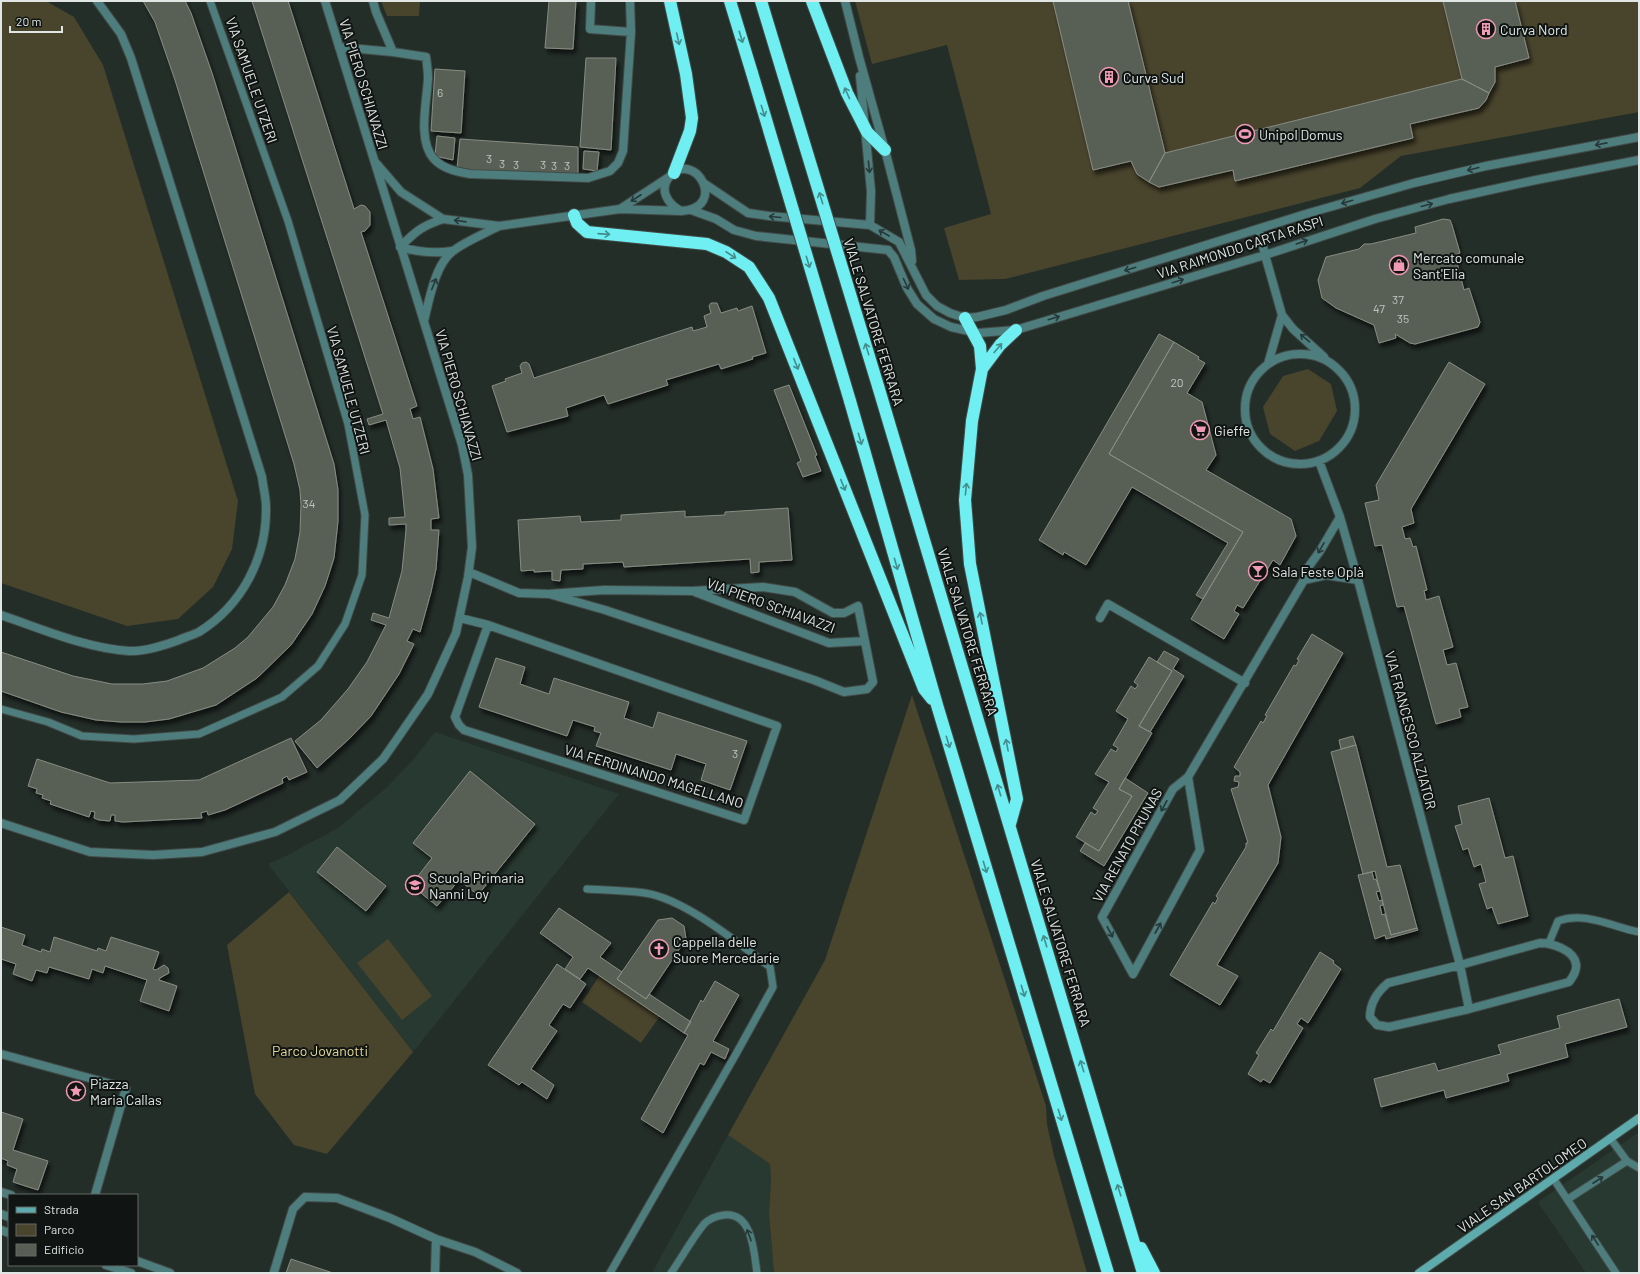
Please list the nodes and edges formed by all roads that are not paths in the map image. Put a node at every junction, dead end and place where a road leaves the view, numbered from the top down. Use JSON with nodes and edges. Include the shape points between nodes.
{"nodes":[{"id":1,"x":96,"y":1,"type":"edge"},
{"id":2,"x":210,"y":1,"type":"edge"},
{"id":3,"x":325,"y":1,"type":"edge"},
{"id":4,"x":373,"y":1,"type":"edge"},
{"id":5,"x":591,"y":1,"type":"edge"},
{"id":6,"x":630,"y":1,"type":"edge"},
{"id":7,"x":670,"y":1,"type":"edge"},
{"id":8,"x":730,"y":1,"type":"edge"},
{"id":9,"x":761,"y":1,"type":"edge"},
{"id":10,"x":812,"y":1,"type":"edge"},
{"id":11,"x":845,"y":1,"type":"edge"},
{"id":12,"x":630,"y":32,"type":"junction"},
{"id":13,"x":339,"y":48,"type":"junction"},
{"id":14,"x":393,"y":52,"type":"junction"},
{"id":15,"x":858,"y":57,"type":"junction"},
{"id":16,"x":865,"y":128,"type":"junction"},
{"id":17,"x":1639,"y":137,"type":"edge"},
{"id":18,"x":886,"y":150,"type":"junction"},
{"id":19,"x":1639,"y":160,"type":"edge"},
{"id":20,"x":374,"y":161,"type":"junction"},
{"id":21,"x":672,"y":175,"type":"junction"},
{"id":22,"x":705,"y":184,"type":"junction"},
{"id":23,"x":620,"y":209,"type":"junction"},
{"id":24,"x":681,"y":210,"type":"junction"},
{"id":25,"x":691,"y":210,"type":"junction"},
{"id":26,"x":574,"y":215,"type":"junction"},
{"id":27,"x":443,"y":219,"type":"junction"},
{"id":28,"x":904,"y":224,"type":"junction"},
{"id":29,"x":870,"y":225,"type":"junction"},
{"id":30,"x":499,"y":226,"type":"junction"},
{"id":31,"x":1259,"y":229,"type":"junction"},
{"id":32,"x":899,"y":242,"type":"junction"},
{"id":33,"x":400,"y":247,"type":"junction"},
{"id":34,"x":888,"y":250,"type":"junction"},
{"id":35,"x":452,"y":252,"type":"junction"},
{"id":36,"x":1265,"y":255,"type":"junction"},
{"id":37,"x":912,"y":266,"type":"junction"},
{"id":38,"x":1282,"y":316,"type":"junction"},
{"id":39,"x":965,"y":318,"type":"junction"},
{"id":40,"x":424,"y":322,"type":"junction"},
{"id":41,"x":1016,"y":330,"type":"junction"},
{"id":42,"x":972,"y":331,"type":"junction"},
{"id":43,"x":1327,"y":360,"type":"junction"},
{"id":44,"x":1268,"y":364,"type":"junction"},
{"id":45,"x":982,"y":369,"type":"junction"},
{"id":46,"x":1319,"y":461,"type":"junction"},
{"id":47,"x":1340,"y":517,"type":"junction"},
{"id":48,"x":469,"y":572,"type":"junction"},
{"id":49,"x":1304,"y":580,"type":"junction"},
{"id":50,"x":1358,"y":580,"type":"junction"},
{"id":51,"x":692,"y":591,"type":"junction"},
{"id":52,"x":550,"y":594,"type":"junction"},
{"id":53,"x":1,"y":615,"type":"edge"},
{"id":54,"x":460,"y":618,"type":"junction"},
{"id":55,"x":1100,"y":618,"type":"dead end"},
{"id":56,"x":488,"y":625,"type":"junction"},
{"id":57,"x":865,"y":641,"type":"junction"},
{"id":58,"x":1245,"y":682,"type":"junction"},
{"id":59,"x":937,"y":705,"type":"junction"},
{"id":60,"x":1,"y":709,"type":"edge"},
{"id":61,"x":1188,"y":777,"type":"junction"},
{"id":62,"x":1,"y":823,"type":"edge"},
{"id":63,"x":1010,"y":824,"type":"junction"},
{"id":64,"x":588,"y":889,"type":"dead end"},
{"id":65,"x":1639,"y":932,"type":"edge"},
{"id":66,"x":1549,"y":943,"type":"junction"},
{"id":67,"x":1460,"y":965,"type":"junction"},
{"id":68,"x":1469,"y":1008,"type":"junction"},
{"id":69,"x":1,"y":1054,"type":"edge"},
{"id":70,"x":1639,"y":1118,"type":"edge"},
{"id":71,"x":1610,"y":1138,"type":"junction"},
{"id":72,"x":1627,"y":1161,"type":"junction"},
{"id":73,"x":1639,"y":1168,"type":"edge"},
{"id":74,"x":1554,"y":1178,"type":"junction"},
{"id":75,"x":95,"y":1194,"type":"edge"},
{"id":76,"x":1568,"y":1199,"type":"junction"},
{"id":77,"x":1130,"y":1228,"type":"junction"},
{"id":78,"x":436,"y":1239,"type":"junction"},
{"id":79,"x":138,"y":1262,"type":"edge"},
{"id":80,"x":109,"y":1266,"type":"edge"},
{"id":81,"x":274,"y":1272,"type":"edge"},
{"id":82,"x":131,"y":1273,"type":"edge"},
{"id":83,"x":170,"y":1273,"type":"edge"},
{"id":84,"x":435,"y":1273,"type":"edge"},
{"id":85,"x":517,"y":1273,"type":"edge"},
{"id":86,"x":610,"y":1273,"type":"edge"},
{"id":87,"x":671,"y":1273,"type":"edge"},
{"id":88,"x":757,"y":1273,"type":"edge"},
{"id":89,"x":1108,"y":1273,"type":"edge"},
{"id":90,"x":1143,"y":1273,"type":"edge"},
{"id":91,"x":1154,"y":1273,"type":"edge"},
{"id":92,"x":1419,"y":1273,"type":"edge"},
{"id":93,"x":1616,"y":1273,"type":"edge"}],
"edges":[{"from":1,"to":53,"type":"street","via":[[121,34],[133,65],[262,477],[266,507],[264,534],[249,582],[235,601],[198,633],[172,642],[131,651],[102,648]]},
{"from":2,"to":60,"type":"lane","name":"VIA SAMUELE UTZERI","via":[[288,221],[348,424],[365,516],[362,574],[345,624],[318,666],[282,697],[199,734],[134,739],[82,736],[48,722]]},
{"from":3,"to":13,"type":"street","name":"VIA PIERO SCHIAVAZZI"},
{"from":4,"to":14,"type":"street"},
{"from":5,"to":12,"type":"street","via":[[590,29]]},
{"from":6,"to":12,"type":"street"},
{"from":7,"to":21,"type":"highway","one_way":true,"via":[[686,74],[692,118],[690,131]]},
{"from":8,"to":59,"type":"highway","one_way":true,"bridge":true,"via":[[850,401]]},
{"from":63,"to":9,"type":"highway","name":"VIALE SALVATORE FERRARA","one_way":true,"bridge":true},
{"from":16,"to":10,"type":"highway","one_way":true,"via":[[847,93]]},
{"from":11,"to":15,"type":"street"},
{"from":12,"to":14,"type":"street","via":[[623,151],[618,163],[610,171],[588,178],[470,174],[441,165],[428,149],[424,129],[428,77],[426,57]]},
{"from":13,"to":14,"type":"street"},
{"from":13,"to":20,"type":"street","name":"VIA PIERO SCHIAVAZZI"},
{"from":15,"to":16,"type":"street"},
{"from":15,"to":18,"type":"street"},
{"from":16,"to":18,"type":"highway"},
{"from":16,"to":29,"type":"street","one_way":true,"via":[[872,191]]},
{"from":17,"to":31,"type":"street","name":"VIA RAIMONDO CARTA RASPI","one_way":true,"via":[[1457,173]]},
{"from":18,"to":28,"type":"street"},
{"from":36,"to":19,"type":"street","name":"VIA RAIMONDO CARTA RASPI","one_way":true,"via":[[1353,225],[1449,199]]},
{"from":20,"to":27,"type":"street","via":[[401,192]]},
{"from":20,"to":33,"type":"street","name":"VIA PIERO SCHIAVAZZI"},
{"from":21,"to":22,"type":"street","via":[[682,170],[690,170],[698,174]]},
{"from":21,"to":23,"type":"street","one_way":true},
{"from":21,"to":24,"type":"street","via":[[665,186],[665,195],[672,206]]},
{"from":22,"to":25,"type":"street","via":[[704,199]]},
{"from":29,"to":22,"type":"street","one_way":true,"via":[[748,213]]},
{"from":23,"to":24,"type":"street"},
{"from":23,"to":26,"type":"street"},
{"from":24,"to":25,"type":"street"},
{"from":25,"to":34,"type":"street","via":[[716,219],[734,230],[756,236]]},
{"from":26,"to":30,"type":"street"},
{"from":26,"to":59,"type":"highway","one_way":true,"via":[[577,223],[587,232],[707,244],[750,267],[770,298],[924,689]]},
{"from":30,"to":27,"type":"street","one_way":true},
{"from":27,"to":33,"type":"street","via":[[426,224]]},
{"from":28,"to":32,"type":"street"},
{"from":28,"to":37,"type":"street","via":[[911,250]]},
{"from":32,"to":29,"type":"street","one_way":true},
{"from":30,"to":35,"type":"street"},
{"from":31,"to":36,"type":"street"},
{"from":31,"to":39,"type":"street","name":"VIA RAIMONDO CARTA RASPI","one_way":true,"via":[[1043,296],[1006,310]]},
{"from":32,"to":34,"type":"street"},
{"from":32,"to":37,"type":"street","name":"VIA RAIMONDO CARTA RASPI"},
{"from":33,"to":35,"type":"street","via":[[422,252]]},
{"from":33,"to":40,"type":"street","name":"VIA PIERO SCHIAVAZZI"},
{"from":34,"to":42,"type":"street","name":"VIA RAIMONDO CARTA RASPI","one_way":true,"via":[[917,304],[934,319],[951,327]]},
{"from":40,"to":35,"type":"street","one_way":true,"via":[[430,292],[442,264]]},
{"from":36,"to":38,"type":"street"},
{"from":41,"to":36,"type":"street","name":"VIA RAIMONDO CARTA RASPI","one_way":true},
{"from":37,"to":39,"type":"street","name":"VIA RAIMONDO CARTA RASPI","via":[[926,295],[937,306]]},
{"from":43,"to":38,"type":"street","one_way":true},
{"from":38,"to":44,"type":"street"},
{"from":39,"to":42,"type":"highway"},
{"from":40,"to":48,"type":"street","name":"VIA PIERO SCHIAVAZZI","via":[[462,445],[468,475],[472,547]]},
{"from":41,"to":42,"type":"street","name":"VIA RAIMONDO CARTA RASPI","via":[[978,333]]},
{"from":45,"to":41,"type":"highway","one_way":true,"via":[[1000,345]]},
{"from":42,"to":45,"type":"highway","via":[[980,346]]},
{"from":43,"to":44,"type":"street","via":[[1314,355],[1300,354],[1286,355]]},
{"from":43,"to":46,"type":"street","via":[[1348,380],[1356,407],[1355,421],[1342,446],[1332,455]]},
{"from":44,"to":46,"type":"street","via":[[1254,379],[1248,392],[1245,405],[1250,432],[1257,444],[1279,460],[1306,465]]},
{"from":63,"to":45,"type":"highway","one_way":true,"via":[[1017,799],[970,564],[966,529],[965,500],[972,421]]},
{"from":46,"to":47,"type":"street","name":"VIA FRANCESCO ALZIATOR"},
{"from":47,"to":49,"type":"street","name":"VIA RENATO PRUNAS","one_way":true,"via":[[1307,569]]},
{"from":47,"to":50,"type":"street","name":"VIA FRANCESCO ALZIATOR"},
{"from":48,"to":52,"type":"street","via":[[519,593]]},
{"from":48,"to":54,"type":"street","name":"VIA PIERO SCHIAVAZZI"},
{"from":49,"to":50,"type":"street","via":[[1326,575]]},
{"from":49,"to":58,"type":"street","name":"VIA RENATO PRUNAS"},
{"from":50,"to":67,"type":"street","name":"VIA FRANCESCO ALZIATOR"},
{"from":51,"to":52,"type":"street","via":[[604,590]]},
{"from":51,"to":57,"type":"street","name":"VIA PIERO SCHIAVAZZI","via":[[829,643]]},
{"from":51,"to":57,"type":"street","via":[[763,586],[796,592],[834,613],[844,613],[858,606]]},
{"from":52,"to":57,"type":"street","via":[[605,610],[844,692],[867,689],[873,682]]},
{"from":54,"to":56,"type":"street","name":"VIA FERDINANDO MAGELLANO"},
{"from":54,"to":62,"type":"street","name":"VIA PIERO SCHIAVAZZI","via":[[428,694],[383,759],[340,800],[275,832],[202,852],[153,855],[90,852]]},
{"from":55,"to":58,"type":"street","via":[[1108,604]]},
{"from":56,"to":56,"type":"street","name":"VIA FERDINANDO MAGELLANO","via":[[455,717],[464,730],[744,820],[777,726]]},
{"from":58,"to":61,"type":"street","name":"VIA RENATO PRUNAS"},
{"from":59,"to":89,"type":"highway","one_way":true},
{"from":61,"to":61,"type":"street","name":"VIA RENATO PRUNAS","one_way":true,"via":[[1173,789],[1102,917],[1133,974],[1200,850]]},
{"from":77,"to":63,"type":"highway","name":"VIALE SALVATORE FERRARA","one_way":true},
{"from":64,"to":86,"type":"lane","via":[[646,893],[681,905],[732,938],[770,967],[773,988]]},
{"from":65,"to":66,"type":"lane","via":[[1586,918],[1566,918],[1558,921]]},
{"from":66,"to":67,"type":"street","via":[[1540,943]]},
{"from":66,"to":68,"type":"street","via":[[1573,957],[1576,965],[1570,982]]},
{"from":67,"to":68,"type":"street","name":"VIA FRANCESCO ALZIATOR"},
{"from":67,"to":68,"type":"street","via":[[1388,983],[1380,989],[1370,1005],[1370,1017],[1377,1025],[1389,1027]]},
{"from":69,"to":75,"type":"street","via":[[126,1088]]},
{"from":70,"to":71,"type":"street","name":"VIALE SAN BARTOLOMEO"},
{"from":71,"to":72,"type":"lane"},
{"from":71,"to":74,"type":"street","name":"VIALE SAN BARTOLOMEO"},
{"from":72,"to":73,"type":"lane"},
{"from":76,"to":72,"type":"lane","one_way":true},
{"from":74,"to":76,"type":"lane"},
{"from":74,"to":92,"type":"street","name":"VIALE SAN BARTOLOMEO"},
{"from":93,"to":76,"type":"lane","one_way":true},
{"from":77,"to":90,"type":"highway","name":"VIALE SALVATORE FERRARA"},
{"from":77,"to":91,"type":"highway"},
{"from":78,"to":81,"type":"street","via":[[337,1198],[306,1197],[293,1209]]},
{"from":78,"to":84,"type":"street"},
{"from":78,"to":85,"type":"street","via":[[475,1252]]},
{"from":79,"to":83,"type":"street"},
{"from":80,"to":82,"type":"street"},
{"from":88,"to":87,"type":"lane","one_way":true,"via":[[750,1235],[745,1224],[737,1217],[727,1215],[715,1216],[705,1223]]}]}
